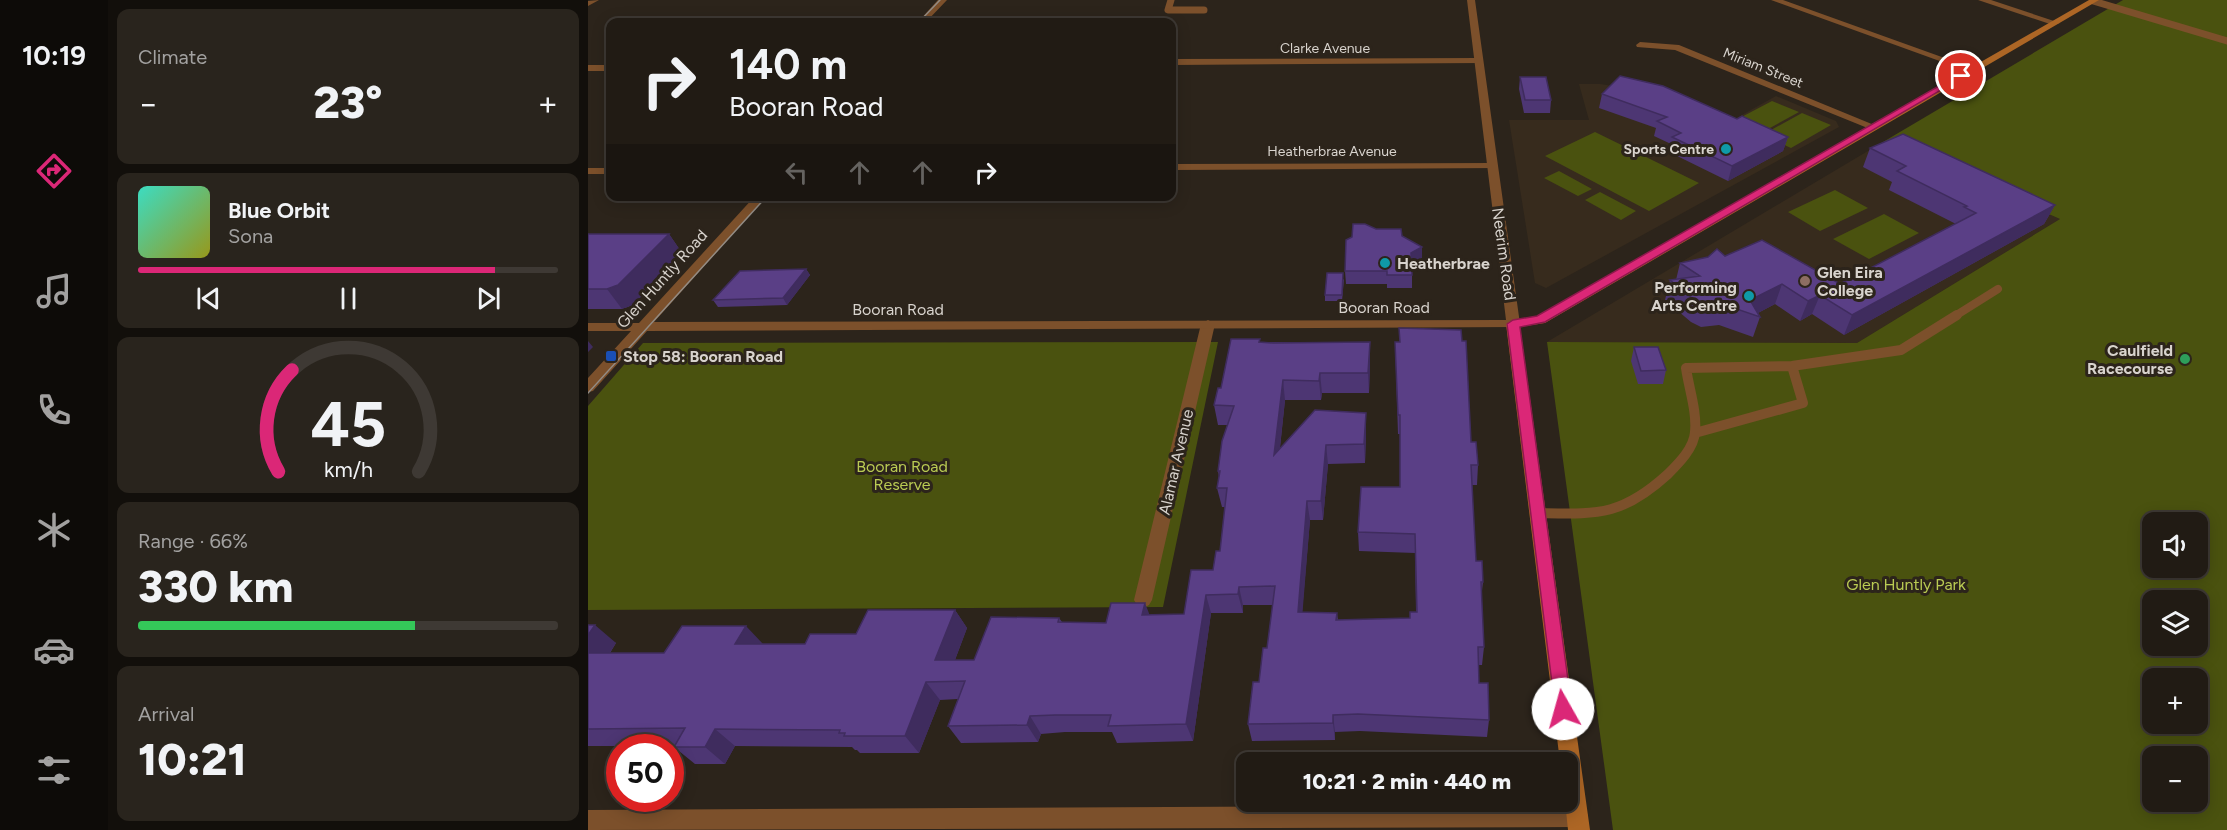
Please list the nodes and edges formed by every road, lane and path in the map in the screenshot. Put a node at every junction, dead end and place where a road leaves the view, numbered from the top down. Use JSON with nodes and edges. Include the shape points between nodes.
{"nodes":[{"id":1,"x":595,"y":0,"type":"edge"},
{"id":2,"x":943,"y":0,"type":"edge"},
{"id":3,"x":1171,"y":0,"type":"edge"},
{"id":4,"x":1471,"y":0,"type":"edge"},
{"id":5,"x":1774,"y":0,"type":"edge"},
{"id":6,"x":1982,"y":0,"type":"edge"},
{"id":7,"x":2094,"y":1,"type":"edge"},
{"id":8,"x":588,"y":4,"type":"edge"},
{"id":9,"x":1204,"y":10,"type":"dead end"},
{"id":10,"x":926,"y":18,"type":"edge"},
{"id":11,"x":2056,"y":23,"type":"junction"},
{"id":12,"x":2227,"y":41,"type":"edge"},
{"id":13,"x":1640,"y":45,"type":"dead end"},
{"id":14,"x":1479,"y":61,"type":"junction"},
{"id":15,"x":1176,"y":63,"type":"edge"},
{"id":16,"x":588,"y":68,"type":"edge"},
{"id":17,"x":606,"y":68,"type":"edge"},
{"id":18,"x":1973,"y":70,"type":"junction"},
{"id":19,"x":1874,"y":127,"type":"junction"},
{"id":20,"x":1493,"y":166,"type":"junction"},
{"id":21,"x":1176,"y":167,"type":"edge"},
{"id":22,"x":588,"y":171,"type":"edge"},
{"id":23,"x":606,"y":171,"type":"edge"},
{"id":24,"x":757,"y":201,"type":"edge"},
{"id":25,"x":1998,"y":289,"type":"dead end"},
{"id":26,"x":1208,"y":324,"type":"junction"},
{"id":27,"x":1513,"y":324,"type":"junction"},
{"id":28,"x":588,"y":327,"type":"edge"},
{"id":29,"x":643,"y":327,"type":"junction"},
{"id":30,"x":1792,"y":366,"type":"junction"},
{"id":31,"x":588,"y":387,"type":"edge"},
{"id":32,"x":1695,"y":433,"type":"junction"},
{"id":33,"x":1537,"y":513,"type":"junction"},
{"id":34,"x":1143,"y":600,"type":"edge"},
{"id":35,"x":588,"y":821,"type":"edge"},
{"id":36,"x":1578,"y":823,"type":"edge"}],
"edges":[{"from":1,"to":8,"type":"street"},
{"from":2,"to":10,"type":"street"},
{"from":3,"to":9,"type":"lane","via":[[1168,10]]},
{"from":4,"to":14,"type":"street","name":"Neerim Road"},
{"from":5,"to":18,"type":"street"},
{"from":6,"to":11,"type":"street"},
{"from":7,"to":11,"type":"main road","name":"Booran Road"},
{"from":7,"to":12,"type":"lane"},
{"from":11,"to":18,"type":"main road","name":"Booran Road"},
{"from":13,"to":19,"type":"street","name":"Miriam Street","via":[[1676,47]]},
{"from":14,"to":15,"type":"street","name":"Clarke Avenue"},
{"from":14,"to":20,"type":"street","name":"Neerim Road"},
{"from":16,"to":17,"type":"street"},
{"from":18,"to":19,"type":"main road","name":"Booran Road"},
{"from":19,"to":27,"type":"main road","name":"Booran Road","via":[[1540,320]]},
{"from":20,"to":21,"type":"street","name":"Heatherbrae Avenue"},
{"from":20,"to":27,"type":"street","name":"Neerim Road"},
{"from":22,"to":23,"type":"street"},
{"from":24,"to":29,"type":"street","name":"Glen Huntly Road"},
{"from":25,"to":30,"type":"lane","via":[[1901,350]]},
{"from":26,"to":27,"type":"street","name":"Booran Road"},
{"from":26,"to":29,"type":"street","name":"Booran Road"},
{"from":26,"to":34,"type":"street","name":"Alamar Avenue"},
{"from":27,"to":33,"type":"main road","name":"Neerim Road"},
{"from":28,"to":29,"type":"street","name":"Booran Road"},
{"from":29,"to":31,"type":"street","name":"Glen Huntly Road"},
{"from":30,"to":32,"type":"lane","via":[[1803,403]]},
{"from":30,"to":32,"type":"lane","via":[[1686,368]]},
{"from":32,"to":33,"type":"lane","via":[[1677,465],[1654,488],[1625,508],[1603,513]]},
{"from":33,"to":36,"type":"main road","name":"Neerim Road"},
{"from":35,"to":36,"type":"street"}]}
